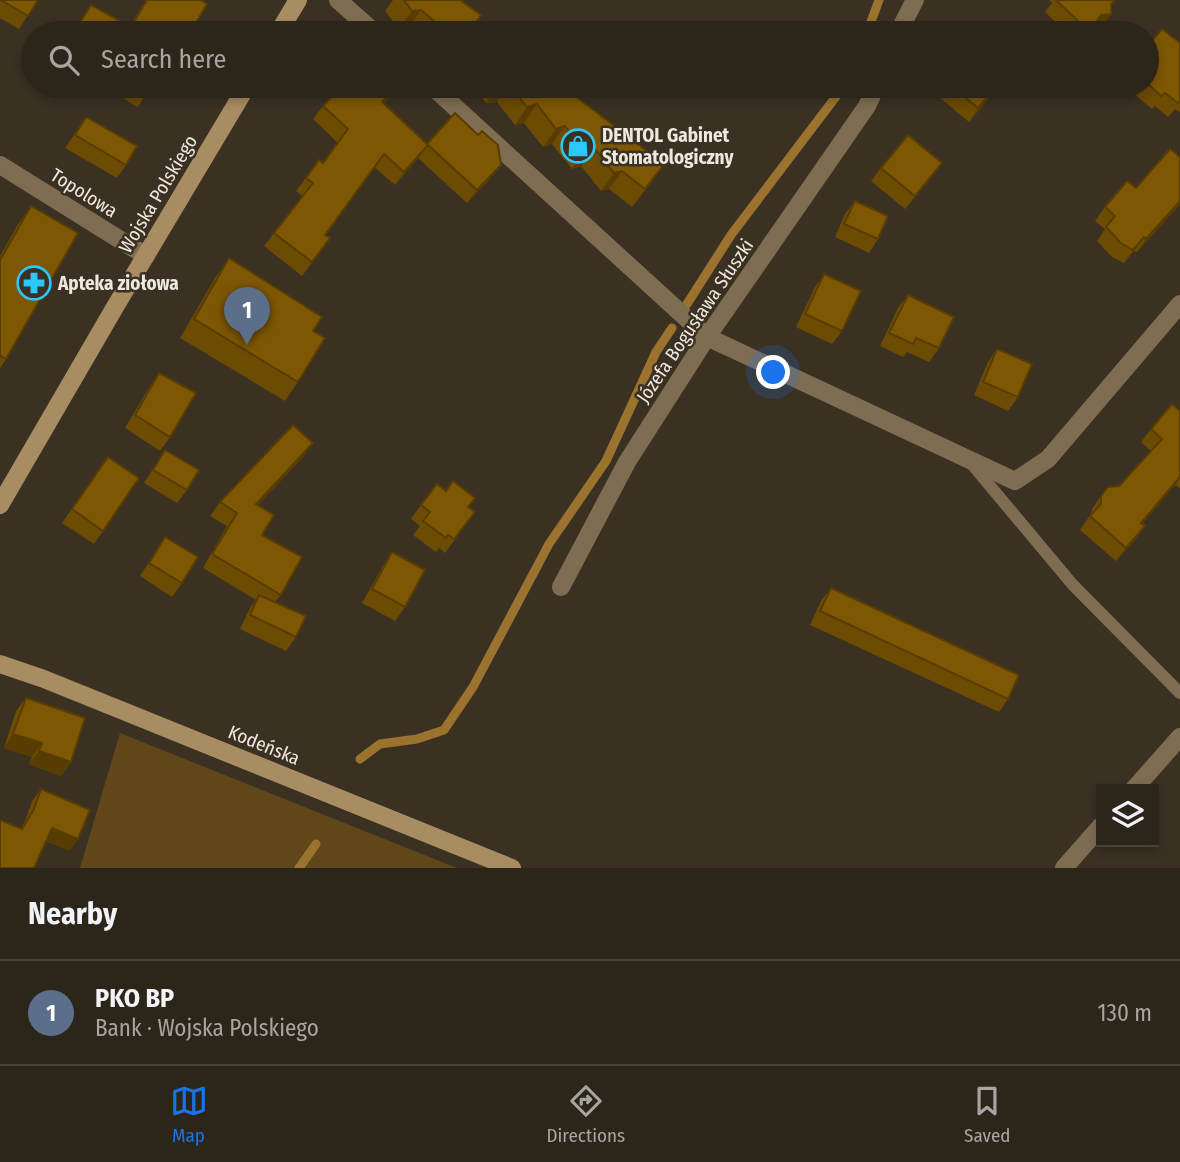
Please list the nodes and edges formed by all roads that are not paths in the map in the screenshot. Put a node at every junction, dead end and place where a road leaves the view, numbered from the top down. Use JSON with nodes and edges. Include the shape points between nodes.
{"nodes":[{"id":1,"x":298,"y":0,"type":"edge"},
{"id":2,"x":338,"y":0,"type":"edge"},
{"id":3,"x":915,"y":0,"type":"edge"},
{"id":4,"x":285,"y":21,"type":"edge"},
{"id":5,"x":362,"y":21,"type":"edge"},
{"id":6,"x":904,"y":21,"type":"edge"},
{"id":7,"x":240,"y":98,"type":"edge"},
{"id":8,"x":445,"y":98,"type":"edge"},
{"id":9,"x":871,"y":98,"type":"edge"},
{"id":10,"x":0,"y":165,"type":"edge"},
{"id":11,"x":146,"y":256,"type":"junction"},
{"id":12,"x":1180,"y":304,"type":"edge"},
{"id":13,"x":708,"y":337,"type":"junction"},
{"id":14,"x":968,"y":459,"type":"junction"},
{"id":15,"x":0,"y":505,"type":"edge"},
{"id":16,"x":561,"y":587,"type":"dead end"},
{"id":17,"x":0,"y":664,"type":"edge"},
{"id":18,"x":1180,"y":693,"type":"edge"},
{"id":19,"x":1180,"y":737,"type":"edge"},
{"id":20,"x":1138,"y":784,"type":"edge"},
{"id":21,"x":1096,"y":832,"type":"edge"},
{"id":22,"x":512,"y":868,"type":"edge"},
{"id":23,"x":1064,"y":868,"type":"edge"}],
"edges":[{"from":1,"to":4,"type":"main road"},
{"from":2,"to":5,"type":"street"},
{"from":3,"to":6,"type":"street"},
{"from":7,"to":11,"type":"main road","name":"Wojska Polskiego"},
{"from":8,"to":13,"type":"street"},
{"from":9,"to":13,"type":"street","name":"Józefa Bogusława Słuszki"},
{"from":10,"to":11,"type":"street","name":"Topolowa"},
{"from":11,"to":15,"type":"main road","name":"Wojska Polskiego"},
{"from":12,"to":14,"type":"street","via":[[1048,459],[1014,481]]},
{"from":13,"to":14,"type":"street"},
{"from":13,"to":16,"type":"street","name":"Józefa Bogusława Słuszki","via":[[627,462]]},
{"from":14,"to":18,"type":"lane","via":[[1073,585]]},
{"from":17,"to":22,"type":"main road","name":"Kodeńska"},
{"from":19,"to":20,"type":"street"},
{"from":21,"to":23,"type":"street"}]}
